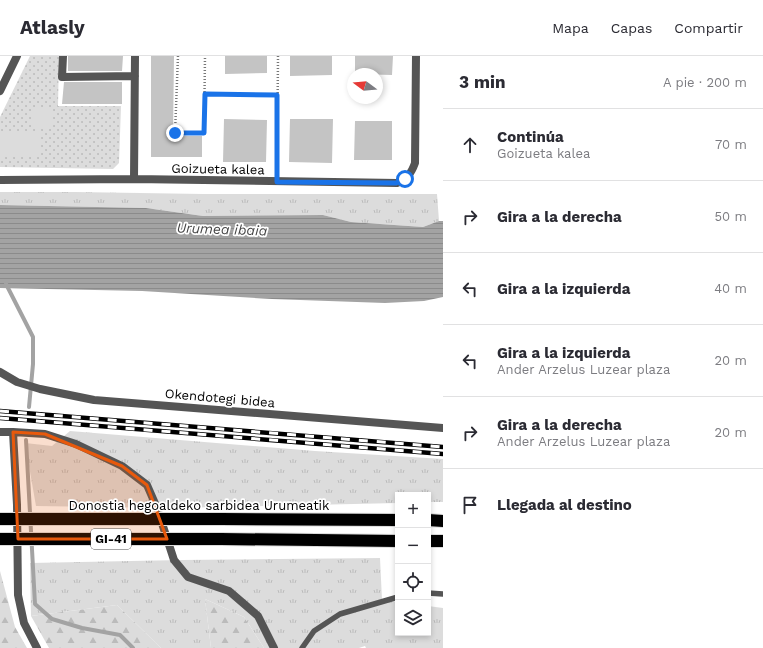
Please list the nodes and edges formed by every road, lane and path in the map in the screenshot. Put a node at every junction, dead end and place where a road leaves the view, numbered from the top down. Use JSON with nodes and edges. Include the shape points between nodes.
{"nodes":[{"id":1,"x":17,"y":56,"type":"edge"},
{"id":2,"x":63,"y":56,"type":"edge"},
{"id":3,"x":135,"y":56,"type":"edge"},
{"id":4,"x":178,"y":56,"type":"edge"},
{"id":5,"x":205,"y":56,"type":"edge"},
{"id":6,"x":278,"y":56,"type":"edge"},
{"id":7,"x":416,"y":56,"type":"edge"},
{"id":8,"x":135,"y":76,"type":"junction"},
{"id":9,"x":0,"y":91,"type":"edge"},
{"id":10,"x":205,"y":94,"type":"junction"},
{"id":11,"x":277,"y":95,"type":"junction"},
{"id":12,"x":134,"y":179,"type":"junction"},
{"id":13,"x":0,"y":180,"type":"edge"},
{"id":14,"x":277,"y":182,"type":"junction"},
{"id":15,"x":0,"y":372,"type":"edge"},
{"id":16,"x":443,"y":428,"type":"edge"},
{"id":17,"x":0,"y":432,"type":"edge"},
{"id":18,"x":12,"y":432,"type":"junction"},
{"id":19,"x":0,"y":519,"type":"edge"},
{"id":20,"x":395,"y":520,"type":"edge"},
{"id":21,"x":431,"y":520,"type":"edge"},
{"id":22,"x":443,"y":520,"type":"edge"},
{"id":23,"x":0,"y":540,"type":"edge"},
{"id":24,"x":395,"y":541,"type":"edge"},
{"id":25,"x":431,"y":541,"type":"edge"},
{"id":26,"x":443,"y":541,"type":"edge"},
{"id":27,"x":431,"y":593,"type":"edge"},
{"id":28,"x":443,"y":594,"type":"edge"},
{"id":29,"x":395,"y":597,"type":"edge"},
{"id":30,"x":37,"y":648,"type":"edge"},
{"id":31,"x":274,"y":648,"type":"edge"},
{"id":32,"x":302,"y":648,"type":"edge"}],
"edges":[{"from":1,"to":9,"type":"street"},
{"from":2,"to":8,"type":"street","via":[[62,77]]},
{"from":3,"to":8,"type":"street"},
{"from":4,"to":10,"type":"path","via":[[175,133],[204,133]]},
{"from":5,"to":10,"type":"path"},
{"from":6,"to":11,"type":"path"},
{"from":7,"to":14,"type":"street","name":"Goizueta kalea","via":[[415,164],[405,179],[396,183]]},
{"from":8,"to":12,"type":"street"},
{"from":10,"to":11,"type":"path"},
{"from":11,"to":14,"type":"path"},
{"from":12,"to":13,"type":"street","name":"Goizueta kalea"},
{"from":12,"to":14,"type":"street","name":"Goizueta kalea"},
{"from":15,"to":16,"type":"street","name":"Okendotegi bidea","via":[[17,382],[40,389],[94,400]]},
{"from":17,"to":18,"type":"street"},
{"from":18,"to":30,"type":"street","via":[[17,505],[18,595],[24,623]]},
{"from":18,"to":31,"type":"street","via":[[45,434],[76,444],[122,466],[147,485],[174,560],[188,577],[230,591],[258,616]]},
{"from":19,"to":20,"type":"highway","name":"Donostia hegoaldeko sarbidea Urumeatik","number":"GI-41","bridge":true},
{"from":21,"to":22,"type":"highway"},
{"from":23,"to":24,"type":"highway","number":"GI-41","bridge":true},
{"from":25,"to":26,"type":"highway"},
{"from":27,"to":28,"type":"lane"},
{"from":29,"to":32,"type":"lane","via":[[340,614],[314,631]]}]}
